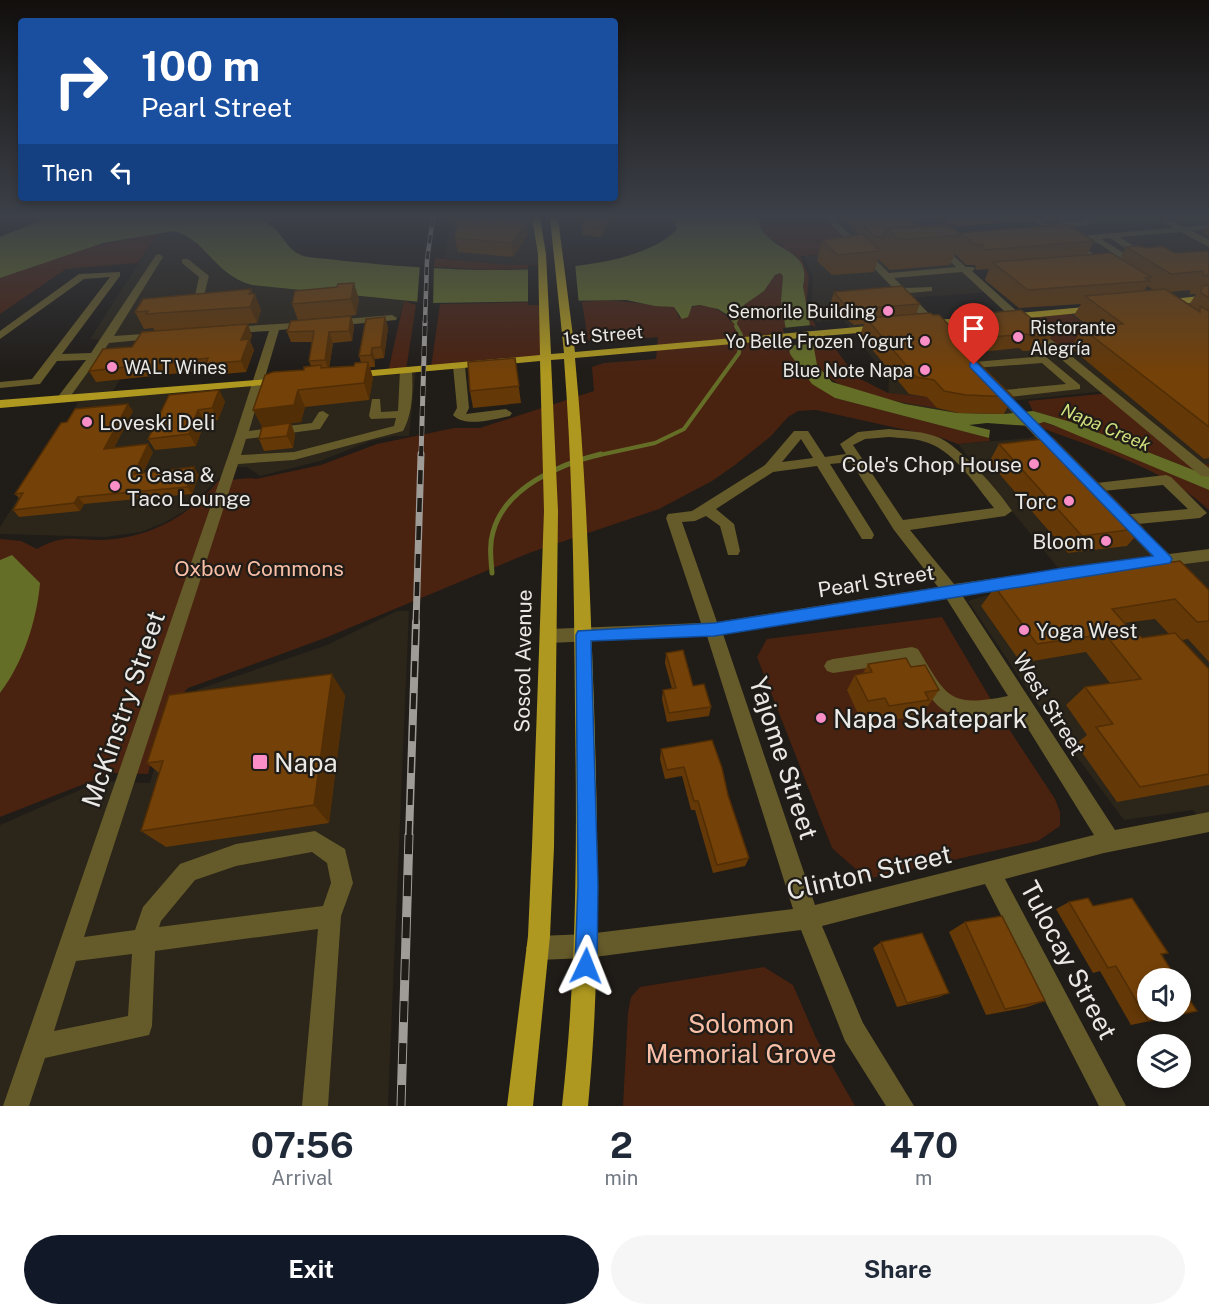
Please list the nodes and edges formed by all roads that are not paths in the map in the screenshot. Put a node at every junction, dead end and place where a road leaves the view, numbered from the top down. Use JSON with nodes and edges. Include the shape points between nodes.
{"nodes":[{"id":1,"x":151,"y":270,"type":"edge"},
{"id":2,"x":196,"y":270,"type":"edge"},
{"id":3,"x":543,"y":270,"type":"edge"},
{"id":4,"x":561,"y":270,"type":"edge"},
{"id":5,"x":880,"y":270,"type":"edge"},
{"id":6,"x":966,"y":270,"type":"edge"},
{"id":7,"x":1111,"y":270,"type":"edge"},
{"id":8,"x":969,"y":272,"type":"junction"},
{"id":9,"x":1115,"y":272,"type":"edge"},
{"id":10,"x":983,"y":275,"type":"dead end"},
{"id":11,"x":886,"y":276,"type":"junction"},
{"id":12,"x":929,"y":289,"type":"dead end"},
{"id":13,"x":902,"y":291,"type":"junction"},
{"id":14,"x":1209,"y":298,"type":"edge"},
{"id":15,"x":1155,"y":301,"type":"joint"},
{"id":16,"x":198,"y":305,"type":"edge"},
{"id":17,"x":1108,"y":308,"type":"edge"},
{"id":18,"x":135,"y":311,"type":"edge"},
{"id":19,"x":123,"y":312,"type":"junction"},
{"id":20,"x":1181,"y":315,"type":"edge"},
{"id":21,"x":1017,"y":316,"type":"junction"},
{"id":22,"x":392,"y":318,"type":"dead end"},
{"id":23,"x":933,"y":323,"type":"junction"},
{"id":24,"x":910,"y":325,"type":"edge"},
{"id":25,"x":275,"y":327,"type":"junction"},
{"id":26,"x":891,"y":327,"type":"edge"},
{"id":27,"x":220,"y":331,"type":"edge"},
{"id":28,"x":166,"y":335,"type":"edge"},
{"id":29,"x":0,"y":336,"type":"edge"},
{"id":30,"x":947,"y":337,"type":"edge"},
{"id":31,"x":106,"y":340,"type":"junction"},
{"id":32,"x":94,"y":356,"type":"junction"},
{"id":33,"x":569,"y":356,"type":"junction"},
{"id":34,"x":54,"y":358,"type":"junction"},
{"id":35,"x":546,"y":358,"type":"junction"},
{"id":36,"x":459,"y":366,"type":"junction"},
{"id":37,"x":406,"y":370,"type":"junction"},
{"id":38,"x":342,"y":376,"type":"edge"},
{"id":39,"x":296,"y":380,"type":"edge"},
{"id":40,"x":258,"y":383,"type":"junction"},
{"id":41,"x":0,"y":385,"type":"edge"},
{"id":42,"x":1001,"y":394,"type":"junction"},
{"id":43,"x":63,"y":398,"type":"junction"},
{"id":44,"x":376,"y":402,"type":"dead end"},
{"id":45,"x":0,"y":404,"type":"edge"},
{"id":46,"x":506,"y":413,"type":"dead end"},
{"id":47,"x":404,"y":414,"type":"junction"},
{"id":48,"x":322,"y":415,"type":"dead end"},
{"id":49,"x":241,"y":436,"type":"junction"},
{"id":50,"x":850,"y":451,"type":"junction"},
{"id":51,"x":233,"y":460,"type":"junction"},
{"id":52,"x":822,"y":461,"type":"junction"},
{"id":53,"x":1072,"y":466,"type":"edge"},
{"id":54,"x":770,"y":468,"type":"junction"},
{"id":55,"x":1206,"y":473,"type":"dead end"},
{"id":56,"x":707,"y":509,"type":"junction"},
{"id":57,"x":1126,"y":520,"type":"junction"},
{"id":58,"x":899,"y":525,"type":"junction"},
{"id":59,"x":867,"y":534,"type":"dead end"},
{"id":60,"x":732,"y":551,"type":"dead end"},
{"id":61,"x":1209,"y":555,"type":"edge"},
{"id":62,"x":1165,"y":559,"type":"junction"},
{"id":63,"x":1180,"y":574,"type":"edge"},
{"id":64,"x":951,"y":592,"type":"junction"},
{"id":65,"x":714,"y":629,"type":"junction"},
{"id":66,"x":584,"y":635,"type":"junction"},
{"id":67,"x":549,"y":636,"type":"junction"},
{"id":68,"x":832,"y":666,"type":"dead end"},
{"id":69,"x":1022,"y":702,"type":"junction"},
{"id":70,"x":1209,"y":822,"type":"edge"},
{"id":71,"x":1110,"y":842,"type":"junction"},
{"id":72,"x":990,"y":872,"type":"junction"},
{"id":73,"x":330,"y":916,"type":"junction"},
{"id":74,"x":808,"y":918,"type":"junction"},
{"id":75,"x":144,"y":941,"type":"junction"},
{"id":76,"x":587,"y":946,"type":"junction"},
{"id":77,"x":538,"y":948,"type":"junction"},
{"id":78,"x":68,"y":951,"type":"junction"},
{"id":79,"x":36,"y":1047,"type":"junction"},
{"id":80,"x":16,"y":1106,"type":"edge"},
{"id":81,"x":315,"y":1106,"type":"edge"},
{"id":82,"x":520,"y":1106,"type":"edge"},
{"id":83,"x":575,"y":1106,"type":"edge"},
{"id":84,"x":902,"y":1106,"type":"edge"},
{"id":85,"x":1113,"y":1106,"type":"edge"}],
"edges":[{"from":1,"to":19,"type":"street"},
{"from":2,"to":16,"type":"street","via":[[204,276]]},
{"from":3,"to":35,"type":"main road","name":"Soscol Avenue"},
{"from":4,"to":33,"type":"main road"},
{"from":5,"to":11,"type":"street"},
{"from":6,"to":8,"type":"street"},
{"from":7,"to":9,"type":"street"},
{"from":8,"to":10,"type":"street"},
{"from":8,"to":11,"type":"street"},
{"from":8,"to":21,"type":"street"},
{"from":11,"to":13,"type":"street"},
{"from":12,"to":13,"type":"street"},
{"from":13,"to":23,"type":"street"},
{"from":14,"to":15,"type":"main road"},
{"from":15,"to":20,"type":"street"},
{"from":17,"to":21,"type":"main road"},
{"from":18,"to":19,"type":"street"},
{"from":19,"to":31,"type":"street"},
{"from":21,"to":23,"type":"main road"},
{"from":21,"to":55,"type":"street"},
{"from":22,"to":25,"type":"street"},
{"from":23,"to":24,"type":"main road"},
{"from":23,"to":30,"type":"street"},
{"from":25,"to":27,"type":"street"},
{"from":25,"to":40,"type":"street","name":"McKinstry Street"},
{"from":26,"to":33,"type":"main road","name":"1st Street"},
{"from":28,"to":31,"type":"street"},
{"from":29,"to":34,"type":"street","via":[[82,276],[117,274]]},
{"from":31,"to":32,"type":"street"},
{"from":32,"to":34,"type":"street"},
{"from":32,"to":43,"type":"street"},
{"from":33,"to":35,"type":"main road","name":"1st Street"},
{"from":33,"to":66,"type":"main road"},
{"from":34,"to":41,"type":"street","via":[[36,382]]},
{"from":35,"to":36,"type":"main road","name":"1st Street"},
{"from":35,"to":67,"type":"main road","name":"Soscol Avenue","via":[[551,511]]},
{"from":36,"to":37,"type":"main road","name":"1st Street"},
{"from":36,"to":46,"type":"street","via":[[459,415],[465,419]]},
{"from":37,"to":38,"type":"main road","name":"1st Street"},
{"from":37,"to":47,"type":"street"},
{"from":39,"to":40,"type":"main road"},
{"from":40,"to":43,"type":"main road"},
{"from":40,"to":49,"type":"street","name":"McKinstry Street"},
{"from":42,"to":42,"type":"street","via":[[1076,387],[1045,358],[970,362]]},
{"from":42,"to":53,"type":"street"},
{"from":43,"to":45,"type":"main road"},
{"from":44,"to":47,"type":"street","via":[[375,416]]},
{"from":47,"to":51,"type":"street","via":[[399,428],[385,434],[294,456]]},
{"from":48,"to":49,"type":"street","via":[[316,426]]},
{"from":49,"to":51,"type":"street","name":"McKinstry Street"},
{"from":50,"to":52,"type":"street"},
{"from":50,"to":58,"type":"street","name":"West Street"},
{"from":50,"to":58,"type":"street","via":[[862,435],[889,433],[937,442],[958,457],[1005,511]]},
{"from":51,"to":78,"type":"street","name":"McKinstry Street"},
{"from":52,"to":54,"type":"street"},
{"from":52,"to":54,"type":"street","via":[[804,434],[798,434]]},
{"from":52,"to":59,"type":"street"},
{"from":54,"to":56,"type":"street"},
{"from":56,"to":60,"type":"street","via":[[727,524]]},
{"from":56,"to":65,"type":"street","name":"Yajome Street","via":[[695,516],[673,518]]},
{"from":57,"to":57,"type":"street","via":[[1200,513],[1166,480],[1089,483]]},
{"from":57,"to":62,"type":"street"},
{"from":58,"to":64,"type":"street","name":"West Street"},
{"from":61,"to":62,"type":"street","name":"Pearl Street"},
{"from":62,"to":63,"type":"street"},
{"from":62,"to":64,"type":"street","name":"Pearl Street"},
{"from":64,"to":65,"type":"street","name":"Pearl Street"},
{"from":64,"to":69,"type":"street","name":"West Street"},
{"from":65,"to":66,"type":"street","name":"Pearl Street"},
{"from":65,"to":74,"type":"street","name":"Yajome Street"},
{"from":66,"to":67,"type":"street","name":"Pearl Street"},
{"from":66,"to":76,"type":"main road"},
{"from":67,"to":77,"type":"main road","name":"Soscol Avenue"},
{"from":68,"to":69,"type":"street","via":[[912,654],[937,696],[956,708]]},
{"from":69,"to":71,"type":"street","name":"West Street"},
{"from":70,"to":71,"type":"street","name":"Clinton Street"},
{"from":71,"to":72,"type":"street","name":"Clinton Street"},
{"from":72,"to":74,"type":"street","name":"Clinton Street"},
{"from":72,"to":85,"type":"street","name":"Tulocay Street"},
{"from":73,"to":75,"type":"street"},
{"from":73,"to":75,"type":"street","via":[[342,883],[337,857],[315,841],[236,855],[188,873],[151,915]]},
{"from":73,"to":81,"type":"street"},
{"from":74,"to":76,"type":"street","name":"Clinton Street"},
{"from":74,"to":84,"type":"street","name":"Yajome Street","via":[[854,1032]]},
{"from":75,"to":78,"type":"street"},
{"from":75,"to":79,"type":"street","via":[[140,1026]]},
{"from":76,"to":77,"type":"street","name":"Clinton Street"},
{"from":76,"to":83,"type":"main road"},
{"from":77,"to":82,"type":"main road","name":"Soscol Avenue"},
{"from":78,"to":79,"type":"street","name":"McKinstry Street"},
{"from":79,"to":80,"type":"street","name":"McKinstry Street"}]}
